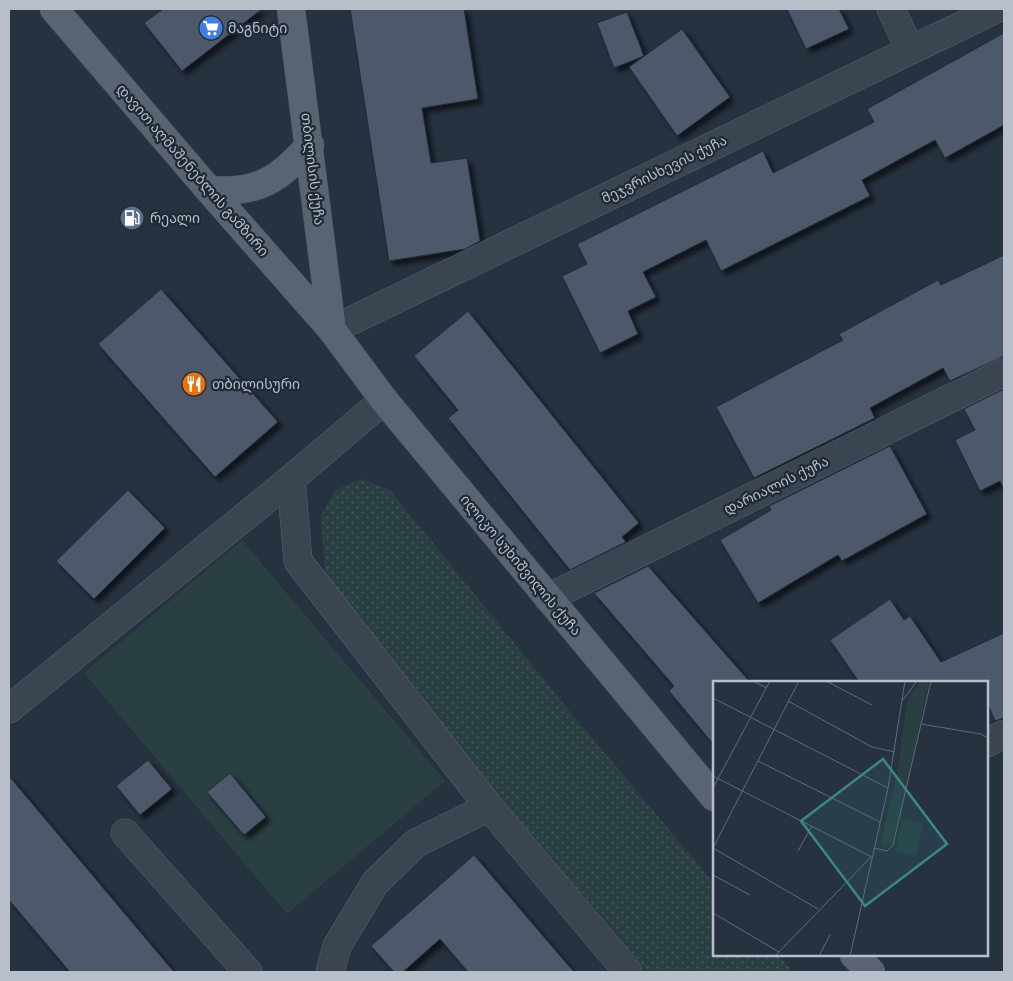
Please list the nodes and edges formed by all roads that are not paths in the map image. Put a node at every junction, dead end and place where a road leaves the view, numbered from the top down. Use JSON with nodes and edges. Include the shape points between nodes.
{"nodes":[{"id":1,"x":54,"y":9,"type":"edge"},
{"id":2,"x":291,"y":9,"type":"edge"},
{"id":3,"x":891,"y":9,"type":"edge"},
{"id":4,"x":996,"y":9,"type":"edge"},
{"id":5,"x":910,"y":50,"type":"junction"},
{"id":6,"x":310,"y":145,"type":"junction"},
{"id":7,"x":209,"y":190,"type":"junction"},
{"id":8,"x":332,"y":330,"type":"junction"},
{"id":9,"x":1004,"y":372,"type":"edge"},
{"id":10,"x":384,"y":400,"type":"junction"},
{"id":11,"x":292,"y":479,"type":"junction"},
{"id":12,"x":548,"y":598,"type":"junction"},
{"id":13,"x":9,"y":709,"type":"edge"},
{"id":14,"x":1004,"y":734,"type":"edge"},
{"id":15,"x":988,"y":742,"type":"edge"},
{"id":16,"x":713,"y":796,"type":"edge"},
{"id":17,"x":489,"y":807,"type":"junction"},
{"id":18,"x":126,"y":833,"type":"dead end"},
{"id":19,"x":855,"y":956,"type":"edge"},
{"id":20,"x":248,"y":972,"type":"edge"},
{"id":21,"x":330,"y":972,"type":"edge"},
{"id":22,"x":628,"y":972,"type":"edge"},
{"id":23,"x":871,"y":972,"type":"edge"}],
"edges":[{"from":1,"to":7,"type":"main road","name":"დავით აღმაშენებლის გამზირი"},
{"from":2,"to":6,"type":"main road","name":"თბილისის ქუჩა"},
{"from":3,"to":5,"type":"street"},
{"from":4,"to":5,"type":"street","name":"მეჯვრისხევის ქუჩა"},
{"from":5,"to":8,"type":"street","name":"მეჯვრისხევის ქუჩა"},
{"from":6,"to":7,"type":"main road","via":[[289,168],[262,185],[233,192]]},
{"from":6,"to":8,"type":"main road","name":"თბილისის ქუჩა"},
{"from":7,"to":8,"type":"main road","name":"დავით აღმაშენებლის გამზირი"},
{"from":8,"to":10,"type":"main road","name":"ილიკო სუხიშვილის ქუჩა"},
{"from":9,"to":12,"type":"street","name":"დარიალის ქუჩა"},
{"from":10,"to":11,"type":"street"},
{"from":10,"to":12,"type":"main road","name":"ილიკო სუხიშვილის ქუჩა"},
{"from":11,"to":13,"type":"street"},
{"from":11,"to":17,"type":"street","via":[[298,561]]},
{"from":12,"to":16,"type":"main road","name":"ილიკო სუხიშვილის ქუჩა"},
{"from":14,"to":15,"type":"street"},
{"from":17,"to":21,"type":"street","via":[[416,843],[375,883],[337,946]]},
{"from":17,"to":22,"type":"street"},
{"from":18,"to":20,"type":"street"},
{"from":19,"to":23,"type":"main road"}]}
